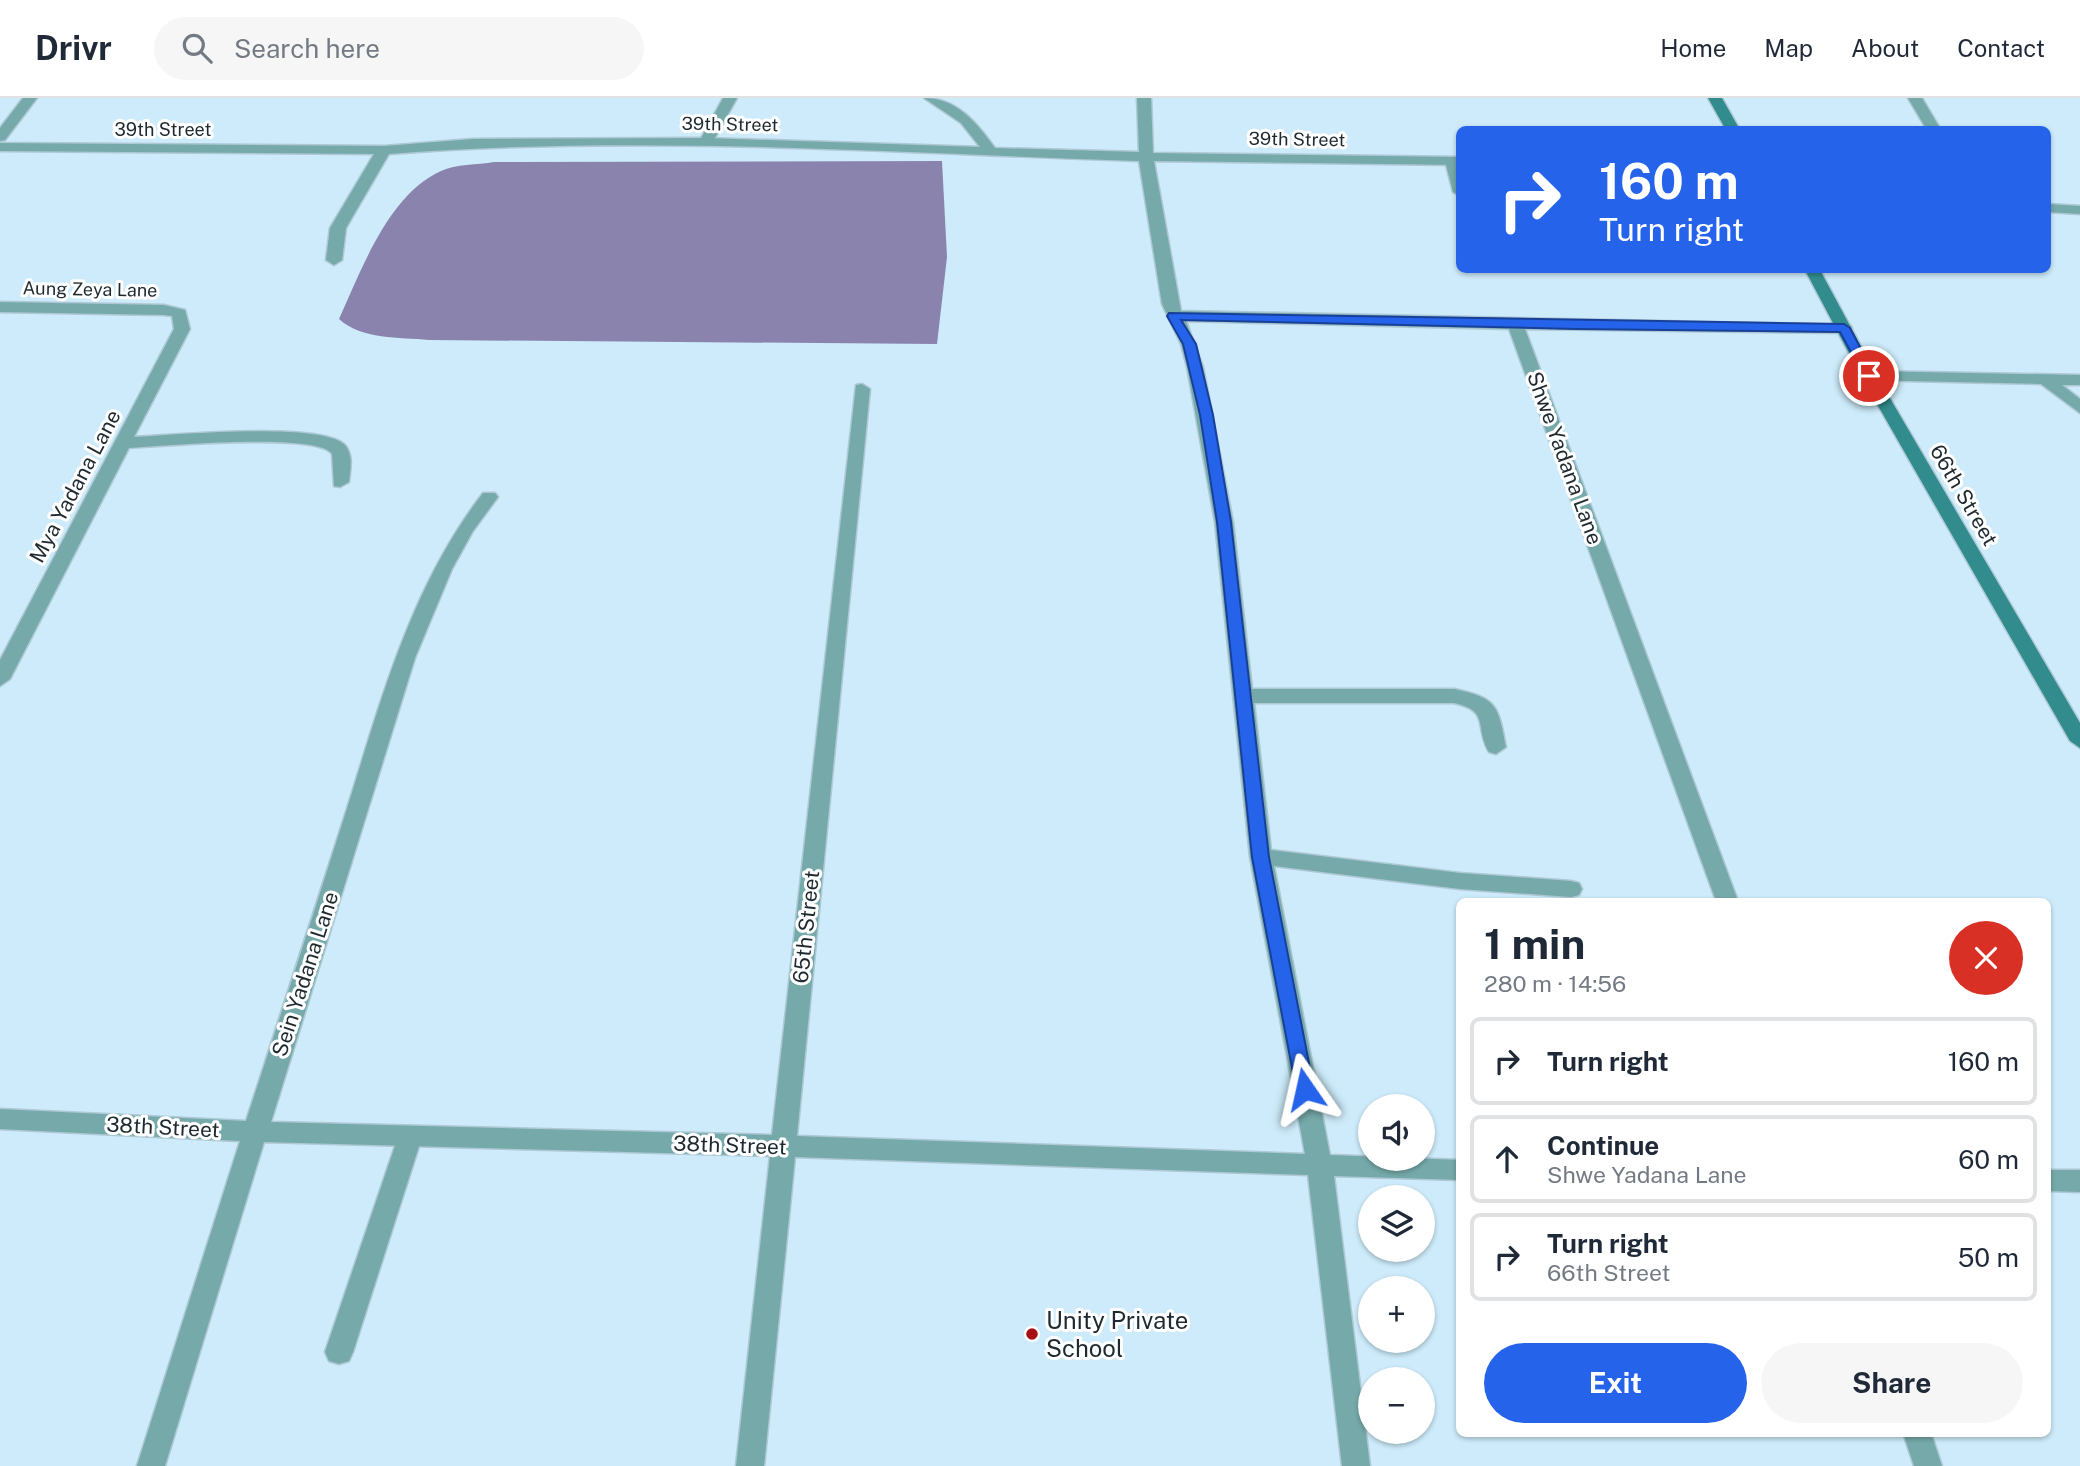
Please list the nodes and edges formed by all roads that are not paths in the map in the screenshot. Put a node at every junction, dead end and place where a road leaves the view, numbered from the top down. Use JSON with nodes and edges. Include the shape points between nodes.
{"nodes":[{"id":1,"x":30,"y":98,"type":"edge"},
{"id":2,"x":730,"y":98,"type":"edge"},
{"id":3,"x":931,"y":98,"type":"edge"},
{"id":4,"x":1143,"y":98,"type":"edge"},
{"id":5,"x":1715,"y":98,"type":"edge"},
{"id":6,"x":1915,"y":98,"type":"edge"},
{"id":7,"x":1731,"y":126,"type":"edge"},
{"id":8,"x":1932,"y":126,"type":"edge"},
{"id":9,"x":0,"y":137,"type":"edge"},
{"id":10,"x":706,"y":142,"type":"junction"},
{"id":11,"x":0,"y":147,"type":"edge"},
{"id":12,"x":989,"y":149,"type":"junction"},
{"id":13,"x":384,"y":150,"type":"junction"},
{"id":14,"x":1146,"y":157,"type":"junction"},
{"id":15,"x":1456,"y":161,"type":"edge"},
{"id":16,"x":2051,"y":208,"type":"edge"},
{"id":17,"x":2080,"y":210,"type":"edge"},
{"id":18,"x":334,"y":260,"type":"dead end"},
{"id":19,"x":1814,"y":273,"type":"edge"},
{"id":20,"x":0,"y":307,"type":"edge"},
{"id":21,"x":179,"y":313,"type":"joint"},
{"id":22,"x":1173,"y":316,"type":"junction"},
{"id":23,"x":1515,"y":324,"type":"junction"},
{"id":24,"x":1844,"y":328,"type":"junction"},
{"id":25,"x":1869,"y":376,"type":"junction"},
{"id":26,"x":2045,"y":379,"type":"junction"},
{"id":27,"x":2080,"y":380,"type":"edge"},
{"id":28,"x":862,"y":389,"type":"dead end"},
{"id":29,"x":2080,"y":408,"type":"edge"},
{"id":30,"x":123,"y":443,"type":"junction"},
{"id":31,"x":340,"y":482,"type":"dead end"},
{"id":32,"x":489,"y":496,"type":"dead end"},
{"id":33,"x":0,"y":679,"type":"edge"},
{"id":34,"x":1243,"y":696,"type":"junction"},
{"id":35,"x":2080,"y":741,"type":"edge"},
{"id":36,"x":1496,"y":747,"type":"dead end"},
{"id":37,"x":1261,"y":857,"type":"junction"},
{"id":38,"x":1571,"y":889,"type":"dead end"},
{"id":39,"x":1726,"y":898,"type":"edge"},
{"id":40,"x":0,"y":1119,"type":"edge"},
{"id":41,"x":254,"y":1132,"type":"junction"},
{"id":42,"x":410,"y":1137,"type":"junction"},
{"id":43,"x":783,"y":1146,"type":"junction"},
{"id":44,"x":1320,"y":1167,"type":"junction"},
{"id":45,"x":1456,"y":1170,"type":"edge"},
{"id":46,"x":2051,"y":1181,"type":"edge"},
{"id":47,"x":2080,"y":1181,"type":"edge"},
{"id":48,"x":340,"y":1352,"type":"dead end"},
{"id":49,"x":1918,"y":1437,"type":"edge"},
{"id":50,"x":151,"y":1466,"type":"edge"},
{"id":51,"x":750,"y":1466,"type":"edge"},
{"id":52,"x":1356,"y":1466,"type":"edge"},
{"id":53,"x":1928,"y":1466,"type":"edge"}],
"edges":[{"from":1,"to":9,"type":"street"},
{"from":2,"to":10,"type":"street"},
{"from":3,"to":12,"type":"street","via":[[966,120]]},
{"from":4,"to":14,"type":"street"},
{"from":5,"to":7,"type":"street"},
{"from":6,"to":8,"type":"street"},
{"from":10,"to":12,"type":"street","name":"39th Street"},
{"from":10,"to":13,"type":"street","name":"39th Street","via":[[473,143]]},
{"from":11,"to":13,"type":"street","name":"39th Street"},
{"from":12,"to":14,"type":"street","name":"39th Street"},
{"from":13,"to":18,"type":"street","via":[[338,228]]},
{"from":14,"to":15,"type":"street","name":"39th Street"},
{"from":14,"to":22,"type":"street"},
{"from":16,"to":17,"type":"street"},
{"from":19,"to":24,"type":"street","name":"66th Street"},
{"from":20,"to":21,"type":"street","name":"Aung Zeya Lane"},
{"from":21,"to":30,"type":"street","name":"Mya Yadana Lane","via":[[183,329]]},
{"from":22,"to":23,"type":"street"},
{"from":22,"to":34,"type":"street","via":[[1189,344],[1207,415]]},
{"from":23,"to":24,"type":"street"},
{"from":23,"to":39,"type":"street","name":"Shwe Yadana Lane"},
{"from":24,"to":25,"type":"street","name":"66th Street"},
{"from":25,"to":26,"type":"street"},
{"from":25,"to":35,"type":"street","name":"66th Street"},
{"from":26,"to":27,"type":"street"},
{"from":26,"to":29,"type":"street"},
{"from":28,"to":43,"type":"street","name":"65th Street"},
{"from":30,"to":31,"type":"street","via":[[323,439],[337,447],[342,458]]},
{"from":30,"to":33,"type":"street","name":"Mya Yadana Lane"},
{"from":32,"to":41,"type":"street","name":"Sein Yadana Lane","via":[[466,522],[411,645]]},
{"from":34,"to":36,"type":"street","via":[[1454,696],[1478,701],[1490,716]]},
{"from":34,"to":37,"type":"street"},
{"from":37,"to":38,"type":"street"},
{"from":37,"to":44,"type":"street"},
{"from":40,"to":41,"type":"street","name":"38th Street"},
{"from":41,"to":42,"type":"street","name":"38th Street"},
{"from":41,"to":50,"type":"street","name":"Sein Yadana Lane"},
{"from":42,"to":43,"type":"street","name":"38th Street"},
{"from":42,"to":48,"type":"street"},
{"from":43,"to":44,"type":"street","name":"38th Street"},
{"from":43,"to":51,"type":"street","name":"65th Street"},
{"from":44,"to":45,"type":"street","name":"38th Street"},
{"from":44,"to":52,"type":"street"},
{"from":46,"to":47,"type":"street"},
{"from":49,"to":53,"type":"street"}]}
